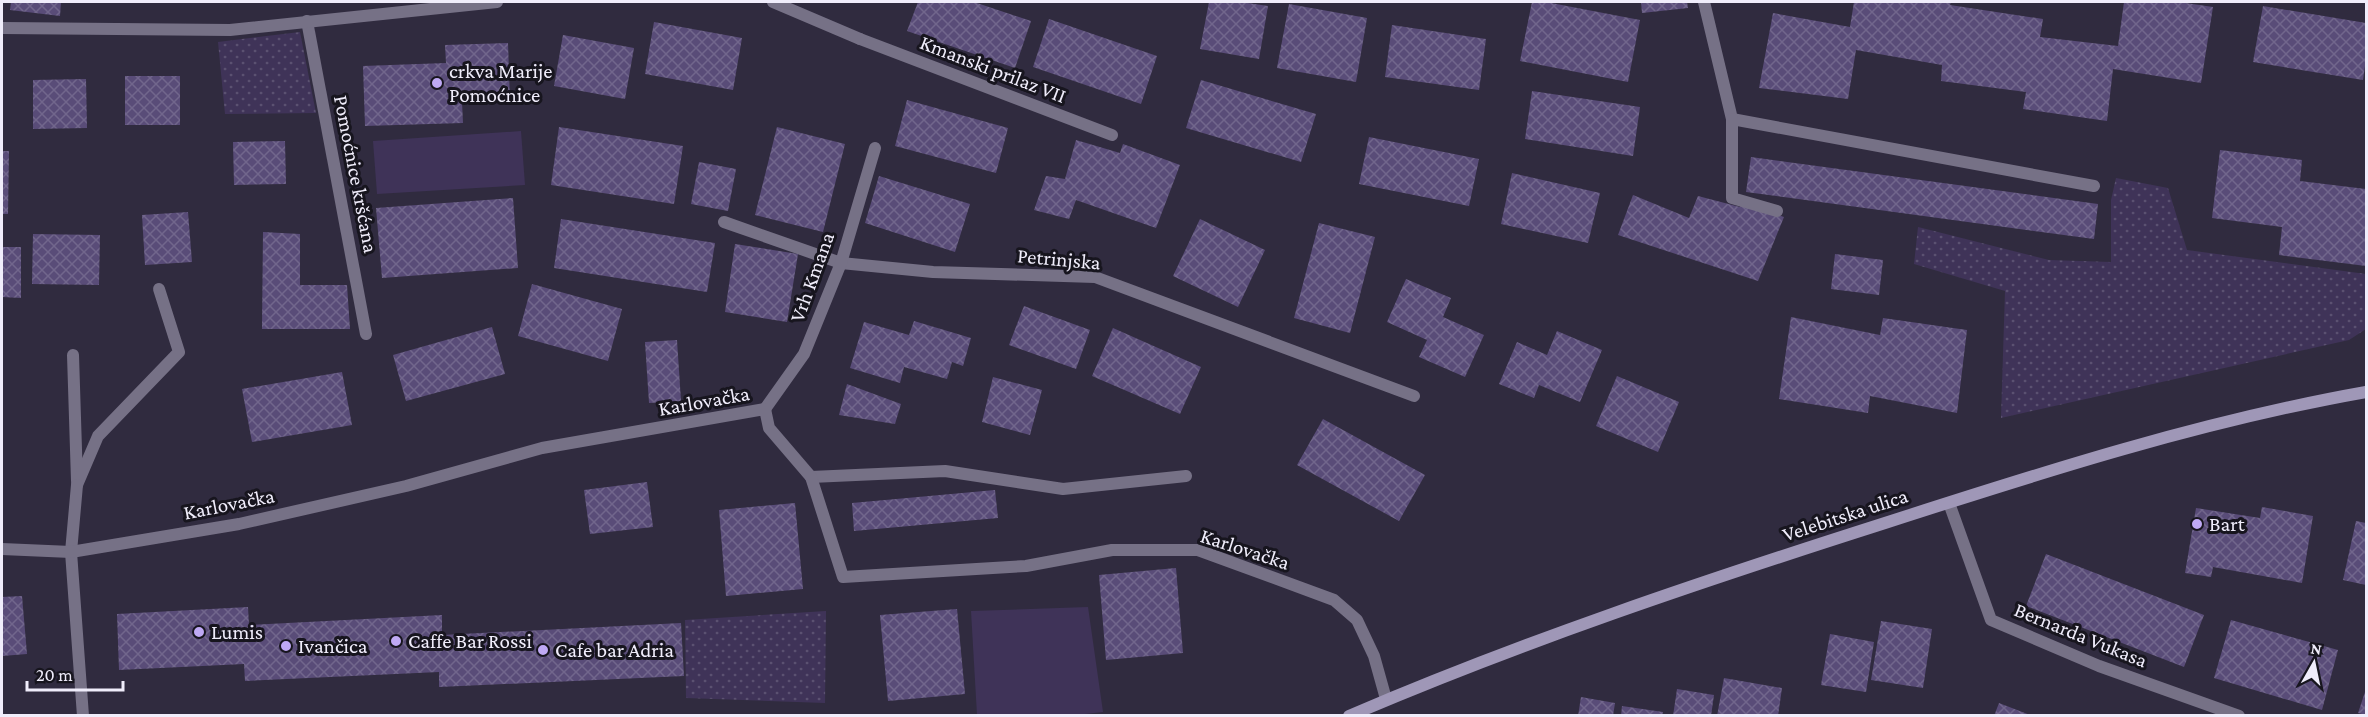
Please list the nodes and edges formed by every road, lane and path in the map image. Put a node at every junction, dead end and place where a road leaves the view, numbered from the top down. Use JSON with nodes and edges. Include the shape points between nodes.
{"nodes":[{"id":1,"x":497,"y":2,"type":"edge"},
{"id":2,"x":773,"y":2,"type":"edge"},
{"id":3,"x":1704,"y":2,"type":"edge"},
{"id":4,"x":307,"y":21,"type":"junction"},
{"id":5,"x":2,"y":28,"type":"edge"},
{"id":6,"x":1732,"y":119,"type":"junction"},
{"id":7,"x":1112,"y":135,"type":"dead end"},
{"id":8,"x":875,"y":148,"type":"dead end"},
{"id":9,"x":2094,"y":186,"type":"dead end"},
{"id":10,"x":1777,"y":211,"type":"dead end"},
{"id":11,"x":724,"y":222,"type":"dead end"},
{"id":12,"x":841,"y":262,"type":"junction"},
{"id":13,"x":159,"y":289,"type":"dead end"},
{"id":14,"x":366,"y":334,"type":"dead end"},
{"id":15,"x":73,"y":355,"type":"dead end"},
{"id":16,"x":2367,"y":392,"type":"edge"},
{"id":17,"x":1414,"y":396,"type":"dead end"},
{"id":18,"x":765,"y":409,"type":"junction"},
{"id":19,"x":811,"y":477,"type":"junction"},
{"id":20,"x":1186,"y":477,"type":"dead end"},
{"id":21,"x":77,"y":485,"type":"junction"},
{"id":22,"x":1949,"y":503,"type":"junction"},
{"id":23,"x":2,"y":549,"type":"edge"},
{"id":24,"x":71,"y":552,"type":"junction"},
{"id":25,"x":1386,"y":699,"type":"junction"},
{"id":26,"x":83,"y":716,"type":"edge"},
{"id":27,"x":1349,"y":716,"type":"edge"},
{"id":28,"x":2239,"y":716,"type":"edge"}],
"edges":[{"from":1,"to":4,"type":"street"},
{"from":2,"to":7,"type":"street","name":"Kmanski prilaz VII"},
{"from":3,"to":6,"type":"street"},
{"from":4,"to":5,"type":"street","via":[[230,30]]},
{"from":4,"to":14,"type":"street","name":"Pomoćnice kršćana"},
{"from":6,"to":9,"type":"street"},
{"from":6,"to":10,"type":"street","via":[[1732,198]]},
{"from":8,"to":12,"type":"street","name":"Vrh Kmana"},
{"from":11,"to":12,"type":"street","name":"Petrinjska"},
{"from":12,"to":17,"type":"street","name":"Petrinjska","via":[[933,272],[1095,277]]},
{"from":12,"to":18,"type":"street","name":"Vrh Kmana","via":[[804,354]]},
{"from":13,"to":21,"type":"street","via":[[179,352],[98,436]]},
{"from":15,"to":21,"type":"street"},
{"from":16,"to":22,"type":"street","name":"Velebitska ulica","via":[[2172,436]]},
{"from":18,"to":19,"type":"street","name":"Karlovačka","via":[[770,428]]},
{"from":18,"to":24,"type":"street","name":"Karlovačka","via":[[542,448],[406,486],[239,524]]},
{"from":19,"to":20,"type":"street","via":[[945,471],[1063,489]]},
{"from":19,"to":25,"type":"street","name":"Karlovačka","via":[[843,577],[1026,566],[1112,549],[1198,550],[1334,600],[1357,620],[1374,656]]},
{"from":21,"to":24,"type":"street"},
{"from":22,"to":25,"type":"street","name":"Velebitska ulica","via":[[1606,615]]},
{"from":22,"to":28,"type":"street","name":"Bernarda Vukasa","via":[[1991,620],[2099,666]]},
{"from":23,"to":24,"type":"street","name":"Karlovačka"},
{"from":24,"to":26,"type":"street"},
{"from":25,"to":27,"type":"street","name":"Velebitska ulica"}]}
